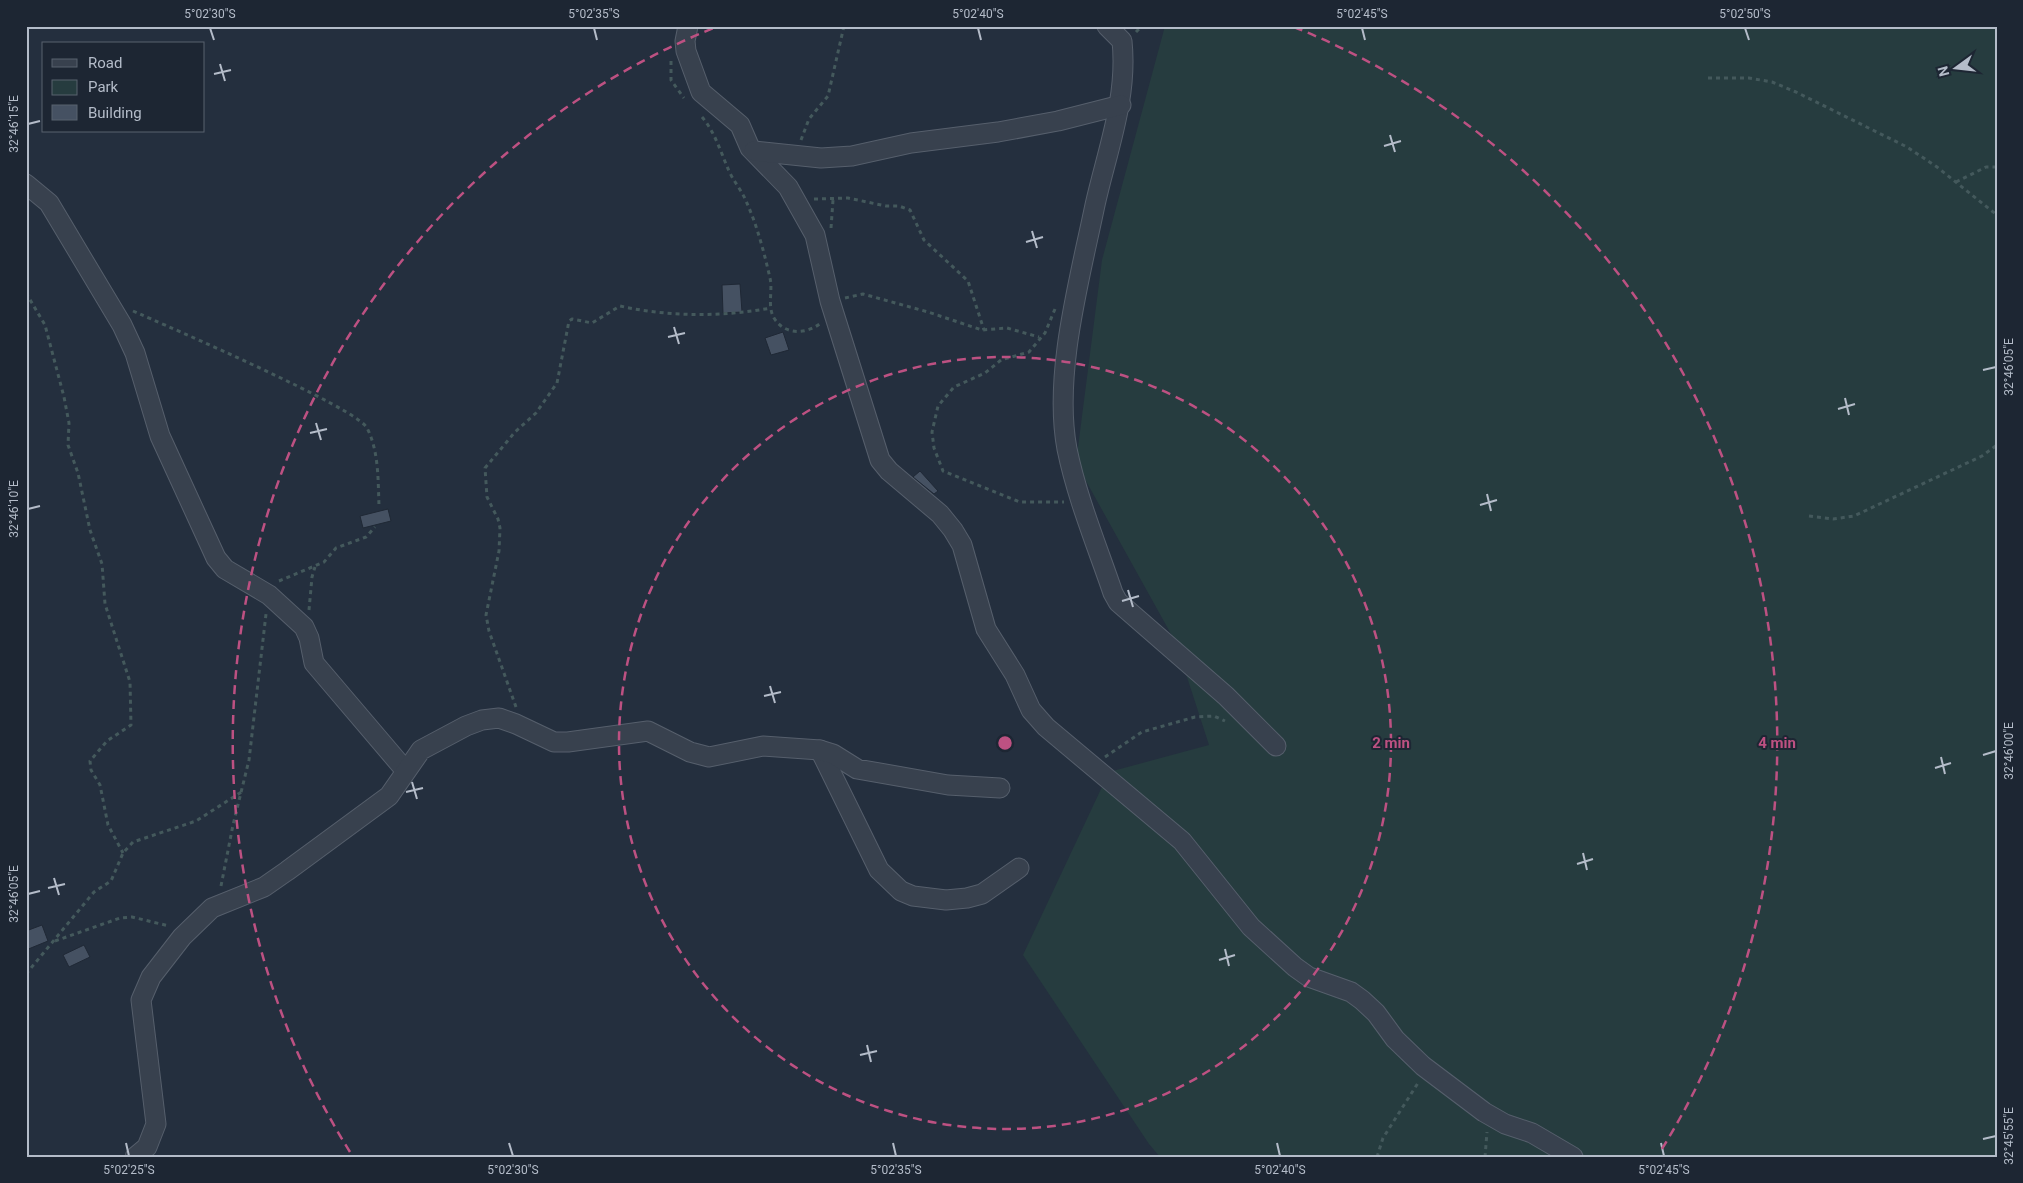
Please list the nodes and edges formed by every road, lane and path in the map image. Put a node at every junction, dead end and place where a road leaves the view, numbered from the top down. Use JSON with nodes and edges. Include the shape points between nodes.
{"nodes":[{"id":1,"x":688,"y":26,"type":"edge"},
{"id":2,"x":844,"y":26,"type":"edge"},
{"id":3,"x":1107,"y":26,"type":"edge"},
{"id":4,"x":672,"y":56,"type":"dead end"},
{"id":5,"x":1708,"y":78,"type":"dead end"},
{"id":6,"x":685,"y":99,"type":"dead end"},
{"id":7,"x":1121,"y":105,"type":"junction"},
{"id":8,"x":698,"y":113,"type":"dead end"},
{"id":9,"x":754,"y":151,"type":"junction"},
{"id":10,"x":786,"y":155,"type":"junction"},
{"id":11,"x":1997,"y":167,"type":"edge"},
{"id":12,"x":1956,"y":182,"type":"junction"},
{"id":13,"x":26,"y":184,"type":"edge"},
{"id":14,"x":796,"y":199,"type":"junction"},
{"id":15,"x":1997,"y":214,"type":"edge"},
{"id":16,"x":26,"y":293,"type":"edge"},
{"id":17,"x":106,"y":298,"type":"junction"},
{"id":18,"x":832,"y":306,"type":"junction"},
{"id":19,"x":771,"y":308,"type":"junction"},
{"id":20,"x":1055,"y":308,"type":"dead end"},
{"id":21,"x":984,"y":330,"type":"junction"},
{"id":22,"x":1040,"y":337,"type":"junction"},
{"id":23,"x":1997,"y":445,"type":"edge"},
{"id":24,"x":1082,"y":502,"type":"junction"},
{"id":25,"x":379,"y":506,"type":"dead end"},
{"id":26,"x":1809,"y":516,"type":"dead end"},
{"id":27,"x":375,"y":527,"type":"dead end"},
{"id":28,"x":316,"y":567,"type":"junction"},
{"id":29,"x":264,"y":593,"type":"junction"},
{"id":30,"x":309,"y":638,"type":"junction"},
{"id":31,"x":1228,"y":722,"type":"dead end"},
{"id":32,"x":524,"y":728,"type":"junction"},
{"id":33,"x":1276,"y":746,"type":"dead end"},
{"id":34,"x":820,"y":750,"type":"junction"},
{"id":35,"x":1094,"y":766,"type":"junction"},
{"id":36,"x":405,"y":770,"type":"junction"},
{"id":37,"x":1000,"y":788,"type":"dead end"},
{"id":38,"x":243,"y":791,"type":"junction"},
{"id":39,"x":123,"y":853,"type":"junction"},
{"id":40,"x":1020,"y":868,"type":"dead end"},
{"id":41,"x":219,"y":904,"type":"junction"},
{"id":42,"x":197,"y":922,"type":"junction"},
{"id":43,"x":54,"y":941,"type":"junction"},
{"id":44,"x":26,"y":967,"type":"edge"},
{"id":45,"x":32,"y":968,"type":"junction"},
{"id":46,"x":26,"y":974,"type":"edge"},
{"id":47,"x":1423,"y":1066,"type":"junction"},
{"id":48,"x":1490,"y":1116,"type":"junction"},
{"id":49,"x":135,"y":1157,"type":"edge"},
{"id":50,"x":1377,"y":1157,"type":"edge"},
{"id":51,"x":1485,"y":1157,"type":"edge"},
{"id":52,"x":1573,"y":1157,"type":"edge"}],
"edges":[{"from":1,"to":9,"type":"street","via":[[686,51],[701,92],[740,125]]},
{"from":2,"to":10,"type":"path","via":[[828,96],[810,119],[802,139]]},
{"from":3,"to":7,"type":"street","via":[[1122,41]]},
{"from":4,"to":6,"type":"path","via":[[671,80]]},
{"from":5,"to":12,"type":"path","via":[[1749,78],[1772,82],[1796,92],[1908,147]]},
{"from":7,"to":10,"type":"street","via":[[1049,122],[911,143],[852,156]]},
{"from":7,"to":24,"type":"street","via":[[1080,278],[1064,384],[1067,448]]},
{"from":8,"to":19,"type":"path","via":[[713,132],[733,181],[749,208],[773,288]]},
{"from":9,"to":10,"type":"street"},
{"from":9,"to":14,"type":"street"},
{"from":11,"to":12,"type":"path","via":[[1986,167]]},
{"from":12,"to":15,"type":"path"},
{"from":13,"to":17,"type":"street","via":[[49,203]]},
{"from":14,"to":18,"type":"street","via":[[816,235]]},
{"from":14,"to":21,"type":"path","via":[[848,198],[910,210],[924,240],[968,281]]},
{"from":16,"to":39,"type":"path","via":[[43,319],[49,340],[69,423],[68,445],[102,564],[106,611],[130,682],[131,725],[108,741],[90,761],[91,770],[100,785],[108,826]]},
{"from":17,"to":25,"type":"path","via":[[330,402],[364,422],[378,469]]},
{"from":17,"to":29,"type":"street","via":[[135,353],[160,436],[216,558],[225,569]]},
{"from":18,"to":19,"type":"path","via":[[813,329],[801,333],[781,326]]},
{"from":18,"to":21,"type":"path","via":[[863,294]]},
{"from":18,"to":35,"type":"street","via":[[880,460],[940,514],[953,530],[962,545],[986,629],[1015,675],[1032,710],[1059,738]]},
{"from":19,"to":32,"type":"path","via":[[733,313],[658,314],[620,306],[592,323],[569,321],[557,384],[536,413],[485,468],[488,497],[500,528],[486,615]]},
{"from":20,"to":22,"type":"path"},
{"from":21,"to":22,"type":"path","via":[[1007,328]]},
{"from":22,"to":24,"type":"path","via":[[1026,354],[996,363],[947,392],[934,414],[934,448],[943,471],[959,480],[1020,502]]},
{"from":23,"to":26,"type":"path","via":[[1982,456],[1854,516]]},
{"from":24,"to":33,"type":"street","via":[[1118,602],[1226,696]]},
{"from":27,"to":28,"type":"path","via":[[366,537],[336,548],[328,560]]},
{"from":28,"to":29,"type":"path","via":[[290,576]]},
{"from":28,"to":30,"type":"path","via":[[309,599]]},
{"from":29,"to":30,"type":"street","via":[[304,626]]},
{"from":29,"to":38,"type":"path","via":[[249,760]]},
{"from":30,"to":36,"type":"street","via":[[314,663],[319,670]]},
{"from":31,"to":35,"type":"path","via":[[1214,716],[1195,718],[1142,732],[1115,748]]},
{"from":32,"to":34,"type":"street","via":[[554,742],[648,731],[690,752],[708,757],[763,746]]},
{"from":32,"to":36,"type":"street","via":[[499,718],[482,720],[421,750]]},
{"from":34,"to":37,"type":"street","via":[[857,769],[948,785]]},
{"from":34,"to":40,"type":"street","via":[[879,870],[901,891],[913,896],[946,900],[967,898],[982,894]]},
{"from":35,"to":47,"type":"street","via":[[1182,841],[1251,927],[1276,951],[1309,977],[1351,992],[1362,1000]]},
{"from":36,"to":41,"type":"street","via":[[389,796],[286,872],[264,887]]},
{"from":38,"to":39,"type":"path","via":[[196,821],[138,840]]},
{"from":38,"to":41,"type":"path","via":[[225,861]]},
{"from":39,"to":43,"type":"path","via":[[111,881],[94,892]]},
{"from":41,"to":42,"type":"street"},
{"from":42,"to":43,"type":"path","via":[[167,926],[120,918]]},
{"from":42,"to":49,"type":"street","via":[[151,976],[142,994],[156,1124],[147,1147]]},
{"from":43,"to":45,"type":"path"},
{"from":44,"to":45,"type":"path"},
{"from":45,"to":46,"type":"path"},
{"from":47,"to":48,"type":"street"},
{"from":47,"to":50,"type":"path","via":[[1416,1088],[1382,1138]]},
{"from":48,"to":51,"type":"path"},
{"from":48,"to":52,"type":"street","via":[[1532,1133]]}]}
